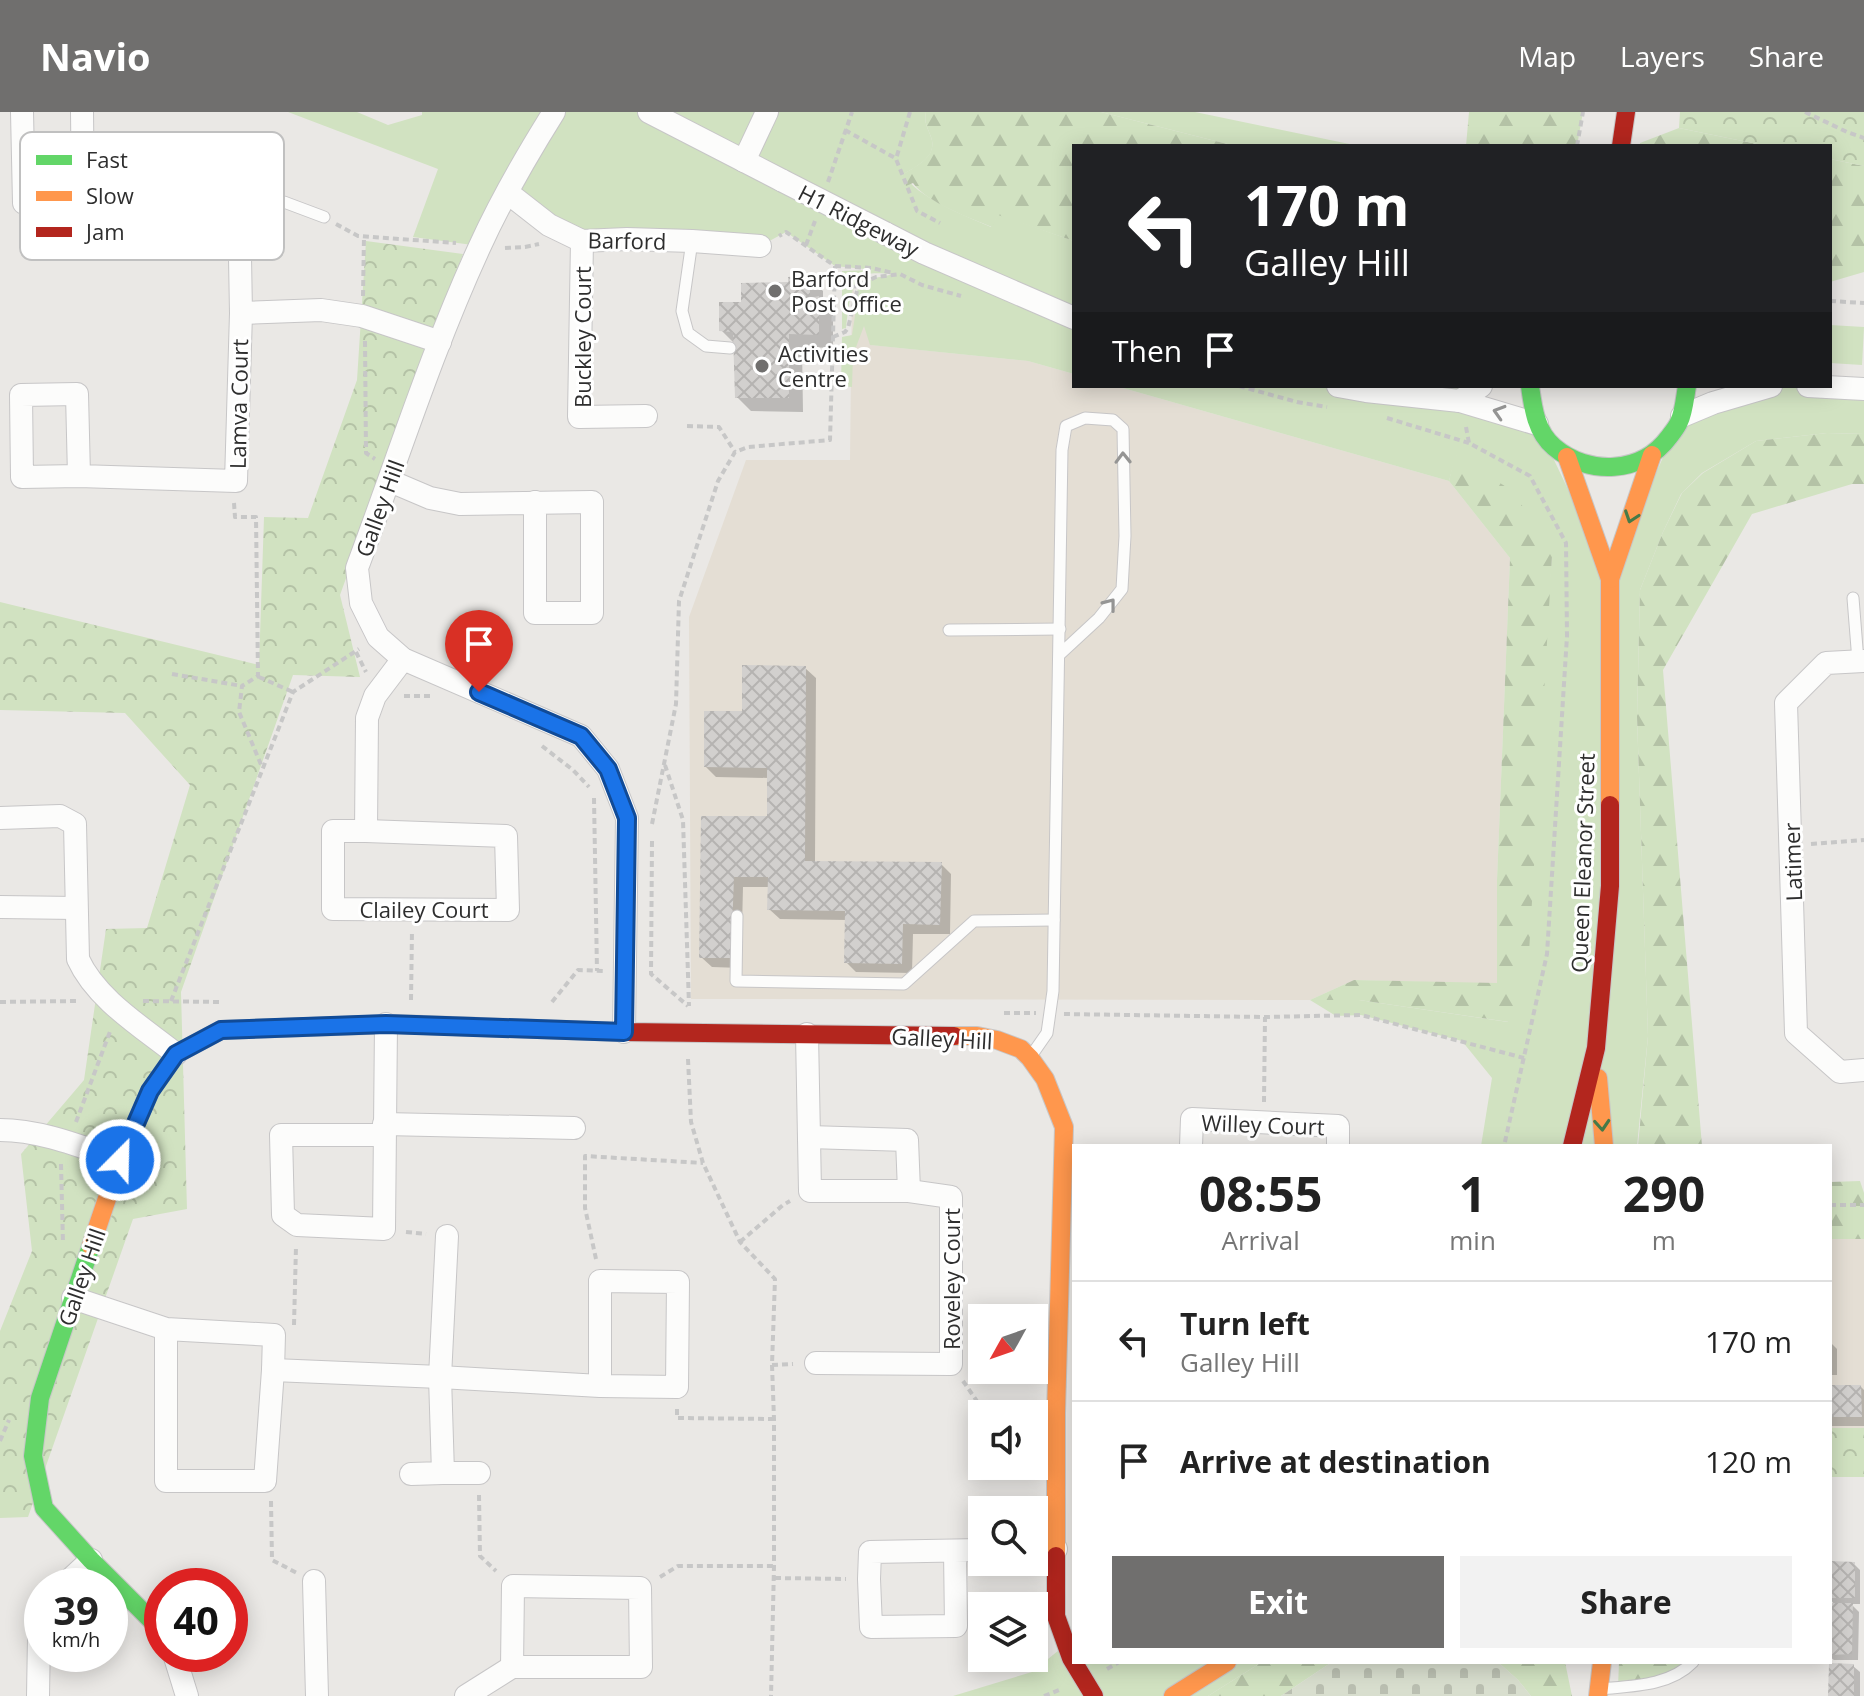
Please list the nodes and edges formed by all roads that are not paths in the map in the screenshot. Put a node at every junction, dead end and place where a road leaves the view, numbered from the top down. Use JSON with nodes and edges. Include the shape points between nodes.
{"nodes":[{"id":1,"x":22,"y":112,"type":"edge"},
{"id":2,"x":82,"y":112,"type":"edge"},
{"id":3,"x":554,"y":112,"type":"edge"},
{"id":4,"x":649,"y":112,"type":"edge"},
{"id":5,"x":767,"y":112,"type":"edge"},
{"id":6,"x":1626,"y":112,"type":"edge"},
{"id":7,"x":22,"y":132,"type":"edge"},
{"id":8,"x":82,"y":132,"type":"edge"},
{"id":9,"x":1621,"y":144,"type":"edge"},
{"id":10,"x":744,"y":161,"type":"junction"},
{"id":11,"x":508,"y":193,"type":"junction"},
{"id":12,"x":284,"y":202,"type":"edge"},
{"id":13,"x":324,"y":217,"type":"road end"},
{"id":14,"x":582,"y":241,"type":"junction"},
{"id":15,"x":692,"y":241,"type":"junction"},
{"id":16,"x":760,"y":246,"type":"dead end"},
{"id":17,"x":240,"y":260,"type":"edge"},
{"id":18,"x":241,"y":313,"type":"junction"},
{"id":19,"x":1072,"y":317,"type":"edge"},
{"id":20,"x":440,"y":342,"type":"junction"},
{"id":21,"x":730,"y":348,"type":"dead end"},
{"id":22,"x":1832,"y":387,"type":"edge"},
{"id":23,"x":1349,"y":388,"type":"edge"},
{"id":24,"x":1478,"y":388,"type":"edge"},
{"id":25,"x":1530,"y":388,"type":"edge"},
{"id":26,"x":1687,"y":388,"type":"edge"},
{"id":27,"x":1764,"y":388,"type":"edge"},
{"id":28,"x":1864,"y":389,"type":"edge"},
{"id":29,"x":1460,"y":401,"type":"junction"},
{"id":30,"x":646,"y":416,"type":"dead end"},
{"id":31,"x":1682,"y":416,"type":"junction"},
{"id":32,"x":1537,"y":424,"type":"junction"},
{"id":33,"x":1652,"y":455,"type":"junction"},
{"id":34,"x":1567,"y":457,"type":"junction"},
{"id":35,"x":79,"y":476,"type":"junction"},
{"id":36,"x":392,"y":476,"type":"junction"},
{"id":37,"x":535,"y":502,"type":"junction"},
{"id":38,"x":1610,"y":579,"type":"junction"},
{"id":39,"x":1853,"y":598,"type":"dead end"},
{"id":40,"x":1060,"y":629,"type":"junction"},
{"id":41,"x":949,"y":630,"type":"dead end"},
{"id":42,"x":1059,"y":655,"type":"junction"},
{"id":43,"x":403,"y":659,"type":"junction"},
{"id":44,"x":1861,"y":661,"type":"edge"},
{"id":45,"x":0,"y":818,"type":"edge"},
{"id":46,"x":366,"y":831,"type":"junction"},
{"id":47,"x":0,"y":907,"type":"edge"},
{"id":48,"x":76,"y":908,"type":"junction"},
{"id":49,"x":737,"y":916,"type":"dead end"},
{"id":50,"x":1054,"y":920,"type":"junction"},
{"id":51,"x":386,"y":1024,"type":"junction"},
{"id":52,"x":624,"y":1032,"type":"junction"},
{"id":53,"x":807,"y":1034,"type":"junction"},
{"id":54,"x":1596,"y":1048,"type":"junction"},
{"id":55,"x":176,"y":1054,"type":"junction"},
{"id":56,"x":1030,"y":1056,"type":"junction"},
{"id":57,"x":1864,"y":1070,"type":"edge"},
{"id":58,"x":574,"y":1128,"type":"dead end"},
{"id":59,"x":0,"y":1130,"type":"edge"},
{"id":60,"x":384,"y":1130,"type":"junction"},
{"id":61,"x":809,"y":1137,"type":"junction"},
{"id":62,"x":1573,"y":1143,"type":"edge"},
{"id":63,"x":1191,"y":1144,"type":"edge"},
{"id":64,"x":1338,"y":1144,"type":"edge"},
{"id":65,"x":1604,"y":1144,"type":"edge"},
{"id":66,"x":120,"y":1160,"type":"junction"},
{"id":67,"x":909,"y":1191,"type":"junction"},
{"id":68,"x":447,"y":1236,"type":"road end"},
{"id":69,"x":1067,"y":1254,"type":"edge"},
{"id":70,"x":73,"y":1298,"type":"junction"},
{"id":71,"x":166,"y":1329,"type":"junction"},
{"id":72,"x":816,"y":1363,"type":"dead end"},
{"id":73,"x":273,"y":1370,"type":"junction"},
{"id":74,"x":440,"y":1377,"type":"junction"},
{"id":75,"x":600,"y":1386,"type":"junction"},
{"id":76,"x":1062,"y":1419,"type":"edge"},
{"id":77,"x":443,"y":1473,"type":"junction"},
{"id":78,"x":479,"y":1473,"type":"road end"},
{"id":79,"x":411,"y":1474,"type":"dead end"},
{"id":80,"x":1048,"y":1526,"type":"edge"},
{"id":81,"x":955,"y":1551,"type":"junction"},
{"id":82,"x":968,"y":1551,"type":"edge"},
{"id":83,"x":91,"y":1560,"type":"junction"},
{"id":84,"x":1048,"y":1567,"type":"edge"},
{"id":85,"x":82,"y":1568,"type":"edge"},
{"id":86,"x":314,"y":1581,"type":"road end"},
{"id":87,"x":144,"y":1613,"type":"edge"},
{"id":88,"x":1072,"y":1660,"type":"edge"},
{"id":89,"x":1075,"y":1664,"type":"edge"},
{"id":90,"x":1224,"y":1664,"type":"edge"},
{"id":91,"x":1590,"y":1664,"type":"edge"},
{"id":92,"x":1602,"y":1664,"type":"edge"},
{"id":93,"x":1691,"y":1664,"type":"edge"},
{"id":94,"x":512,"y":1667,"type":"junction"},
{"id":95,"x":38,"y":1672,"type":"edge"},
{"id":96,"x":180,"y":1672,"type":"edge"},
{"id":97,"x":1598,"y":1693,"type":"edge"},
{"id":98,"x":38,"y":1696,"type":"edge"},
{"id":99,"x":187,"y":1696,"type":"edge"},
{"id":100,"x":317,"y":1696,"type":"edge"},
{"id":101,"x":466,"y":1696,"type":"edge"},
{"id":102,"x":1094,"y":1696,"type":"edge"},
{"id":103,"x":1173,"y":1696,"type":"edge"}],
"edges":[{"from":1,"to":7,"type":"street"},
{"from":2,"to":8,"type":"street"},
{"from":3,"to":11,"type":"street","name":"Galley Hill"},
{"from":4,"to":10,"type":"street","name":"H1 Ridgeway"},
{"from":5,"to":10,"type":"street"},
{"from":6,"to":9,"type":"street"},
{"from":10,"to":19,"type":"street","name":"H1 Ridgeway","bridge":true,"via":[[924,253]]},
{"from":11,"to":14,"type":"street","name":"Barford","via":[[549,225]]},
{"from":11,"to":20,"type":"street","name":"Galley Hill"},
{"from":12,"to":13,"type":"lane"},
{"from":14,"to":15,"type":"street","name":"Barford"},
{"from":14,"to":30,"type":"street","name":"Buckley Court","via":[[579,417]]},
{"from":15,"to":16,"type":"street","name":"Barford"},
{"from":15,"to":21,"type":"lane","via":[[682,311],[688,333],[706,346]]},
{"from":17,"to":18,"type":"street","name":"Lamva Court"},
{"from":18,"to":20,"type":"street","via":[[321,310],[362,316]]},
{"from":18,"to":35,"type":"street","name":"Lamva Court","via":[[236,481]]},
{"from":20,"to":36,"type":"street","name":"Galley Hill"},
{"from":22,"to":28,"type":"street"},
{"from":23,"to":29,"type":"street"},
{"from":24,"to":29,"type":"street"},
{"from":25,"to":32,"type":"street"},
{"from":26,"to":31,"type":"street"},
{"from":27,"to":31,"type":"street"},
{"from":32,"to":29,"type":"street","one_way":true},
{"from":31,"to":33,"type":"street"},
{"from":32,"to":34,"type":"street"},
{"from":33,"to":34,"type":"street","via":[[1610,469]]},
{"from":33,"to":38,"type":"street","name":"Queen Eleanor Street","one_way":true},
{"from":34,"to":38,"type":"street","name":"Queen Eleanor Street"},
{"from":35,"to":35,"type":"street","name":"Lamva Court","via":[[77,394],[21,395],[22,477]]},
{"from":36,"to":37,"type":"street","via":[[430,498],[460,504]]},
{"from":36,"to":43,"type":"street","name":"Galley Hill","via":[[357,568],[361,603],[378,637]]},
{"from":37,"to":37,"type":"street","via":[[592,502],[592,613],[535,613]]},
{"from":38,"to":54,"type":"street","name":"Queen Eleanor Street","via":[[1610,886]]},
{"from":39,"to":44,"type":"lane"},
{"from":40,"to":41,"type":"lane"},
{"from":40,"to":42,"type":"lane"},
{"from":42,"to":40,"type":"lane","one_way":true,"via":[[1122,589],[1123,429],[1113,420],[1085,418],[1066,426]]},
{"from":42,"to":50,"type":"lane"},
{"from":43,"to":46,"type":"street","via":[[375,696],[367,718]]},
{"from":43,"to":52,"type":"street","name":"Galley Hill","via":[[581,736],[605,765],[627,818]]},
{"from":44,"to":57,"type":"street","name":"Latimer","via":[[1826,663],[1786,703],[1796,1033],[1840,1072]]},
{"from":45,"to":48,"type":"street","via":[[60,816],[75,824]]},
{"from":46,"to":46,"type":"street","name":"Clailey Court","via":[[506,836],[508,910],[333,909],[333,831]]},
{"from":47,"to":48,"type":"street"},
{"from":48,"to":55,"type":"street","via":[[78,959],[84,972]]},
{"from":49,"to":50,"type":"lane","via":[[736,981],[904,984],[974,921]]},
{"from":50,"to":56,"type":"lane","via":[[1047,1033]]},
{"from":51,"to":52,"type":"street","name":"Galley Hill"},
{"from":51,"to":55,"type":"street","name":"Galley Hill","via":[[221,1030]]},
{"from":51,"to":60,"type":"street"},
{"from":52,"to":53,"type":"street","name":"Galley Hill"},
{"from":53,"to":56,"type":"street","name":"Galley Hill","via":[[977,1036],[1009,1043]]},
{"from":53,"to":61,"type":"street"},
{"from":54,"to":62,"type":"street","name":"Queen Eleanor Street"},
{"from":54,"to":65,"type":"street","one_way":true},
{"from":55,"to":66,"type":"street","name":"Galley Hill","via":[[150,1091]]},
{"from":56,"to":69,"type":"street","via":[[1048,1084],[1064,1127]]},
{"from":58,"to":60,"type":"street"},
{"from":59,"to":66,"type":"street","via":[[68,1142]]},
{"from":60,"to":60,"type":"street","via":[[384,1229],[297,1225],[283,1215],[281,1135]]},
{"from":61,"to":67,"type":"street","via":[[907,1140]]},
{"from":61,"to":67,"type":"street","name":"Roveley Court","via":[[810,1191]]},
{"from":63,"to":64,"type":"street","name":"Willey Court","via":[[1192,1119],[1338,1126]]},
{"from":66,"to":70,"type":"street","name":"Galley Hill"},
{"from":67,"to":72,"type":"street","name":"Roveley Court","via":[[951,1197],[951,1364]]},
{"from":68,"to":74,"type":"street"},
{"from":69,"to":76,"type":"street"},
{"from":70,"to":71,"type":"street"},
{"from":70,"to":83,"type":"street","name":"Galley Hill","via":[[40,1398],[33,1456],[44,1508]]},
{"from":71,"to":73,"type":"street","via":[[274,1335]]},
{"from":71,"to":73,"type":"street","via":[[166,1481],[265,1481]]},
{"from":73,"to":74,"type":"street"},
{"from":74,"to":75,"type":"street"},
{"from":74,"to":77,"type":"street"},
{"from":75,"to":75,"type":"street","via":[[600,1281],[678,1282],[677,1387]]},
{"from":76,"to":80,"type":"street"},
{"from":77,"to":78,"type":"street"},
{"from":77,"to":79,"type":"street"},
{"from":81,"to":81,"type":"street","via":[[870,1552],[871,1627],[956,1626]]},
{"from":81,"to":82,"type":"street"},
{"from":83,"to":85,"type":"street"},
{"from":83,"to":87,"type":"street","name":"Galley Hill"},
{"from":84,"to":88,"type":"street","via":[[1056,1616]]},
{"from":86,"to":100,"type":"street"},
{"from":89,"to":102,"type":"street"},
{"from":90,"to":103,"type":"street"},
{"from":91,"to":97,"type":"street"},
{"from":92,"to":97,"type":"street"},
{"from":93,"to":97,"type":"lane","via":[[1653,1684]]},
{"from":94,"to":94,"type":"street","via":[[641,1667],[640,1588],[513,1586]]},
{"from":94,"to":101,"type":"street"},
{"from":95,"to":98,"type":"street"},
{"from":96,"to":99,"type":"street"}]}
